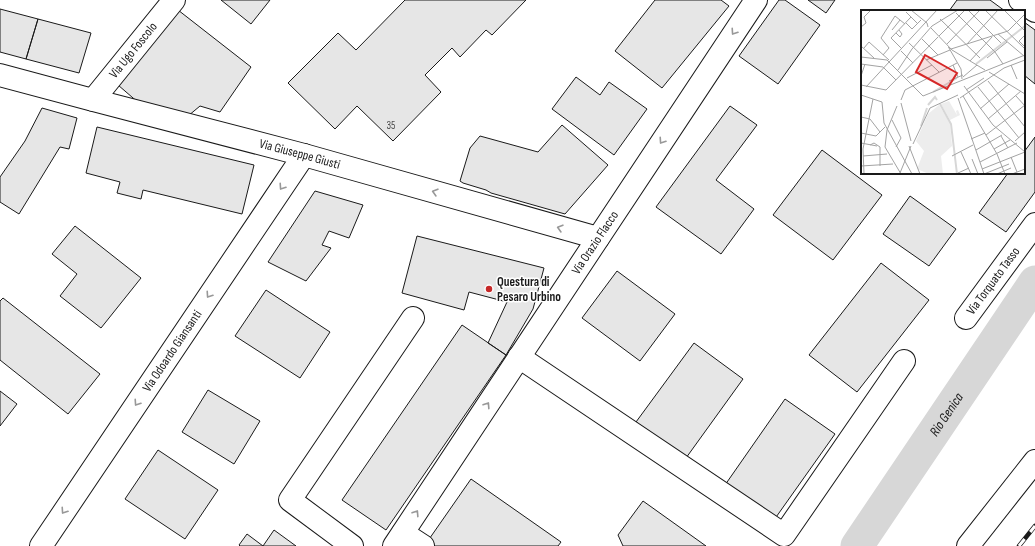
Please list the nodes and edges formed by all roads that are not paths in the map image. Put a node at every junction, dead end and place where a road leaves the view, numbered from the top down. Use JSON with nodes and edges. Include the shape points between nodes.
{"nodes":[{"id":1,"x":174,"y":0,"type":"edge"},
{"id":2,"x":756,"y":0,"type":"edge"},
{"id":3,"x":1020,"y":0,"type":"edge"},
{"id":4,"x":1035,"y":11,"type":"edge"},
{"id":5,"x":0,"y":75,"type":"edge"},
{"id":6,"x":92,"y":100,"type":"junction"},
{"id":7,"x":304,"y":155,"type":"junction"},
{"id":8,"x":1035,"y":224,"type":"edge"},
{"id":9,"x":598,"y":238,"type":"junction"},
{"id":10,"x":413,"y":318,"type":"dead end"},
{"id":11,"x":966,"y":318,"type":"dead end"},
{"id":12,"x":519,"y":357,"type":"junction"},
{"id":13,"x":904,"y":361,"type":"dead end"},
{"id":14,"x":1035,"y":461,"type":"edge"},
{"id":15,"x":399,"y":539,"type":"edge"},
{"id":16,"x":41,"y":546,"type":"edge"},
{"id":17,"x":352,"y":546,"type":"edge"},
{"id":18,"x":423,"y":546,"type":"edge"},
{"id":19,"x":968,"y":546,"type":"edge"}],
"edges":[{"from":1,"to":6,"type":"street","name":"Via Ugo Foscolo"},
{"from":2,"to":9,"type":"street","name":"Via Orazio Flacco","one_way":true},
{"from":3,"to":4,"type":"street"},
{"from":5,"to":6,"type":"street","name":"Via Giuseppe Giusti"},
{"from":6,"to":7,"type":"street","name":"Via Giuseppe Giusti"},
{"from":9,"to":7,"type":"street","name":"Via Giuseppe Giusti","one_way":true},
{"from":7,"to":16,"type":"street","name":"Via Odoardo Giansanti","one_way":true},
{"from":8,"to":11,"type":"street","name":"Via Torquato Tasso"},
{"from":9,"to":12,"type":"street","name":"Via Orazio Flacco"},
{"from":10,"to":17,"type":"street","via":[[290,500]]},
{"from":12,"to":13,"type":"street","via":[[784,535]]},
{"from":15,"to":12,"type":"street","name":"Via Orazio Flacco","one_way":true},
{"from":14,"to":19,"type":"street"},
{"from":15,"to":18,"type":"street"}]}
